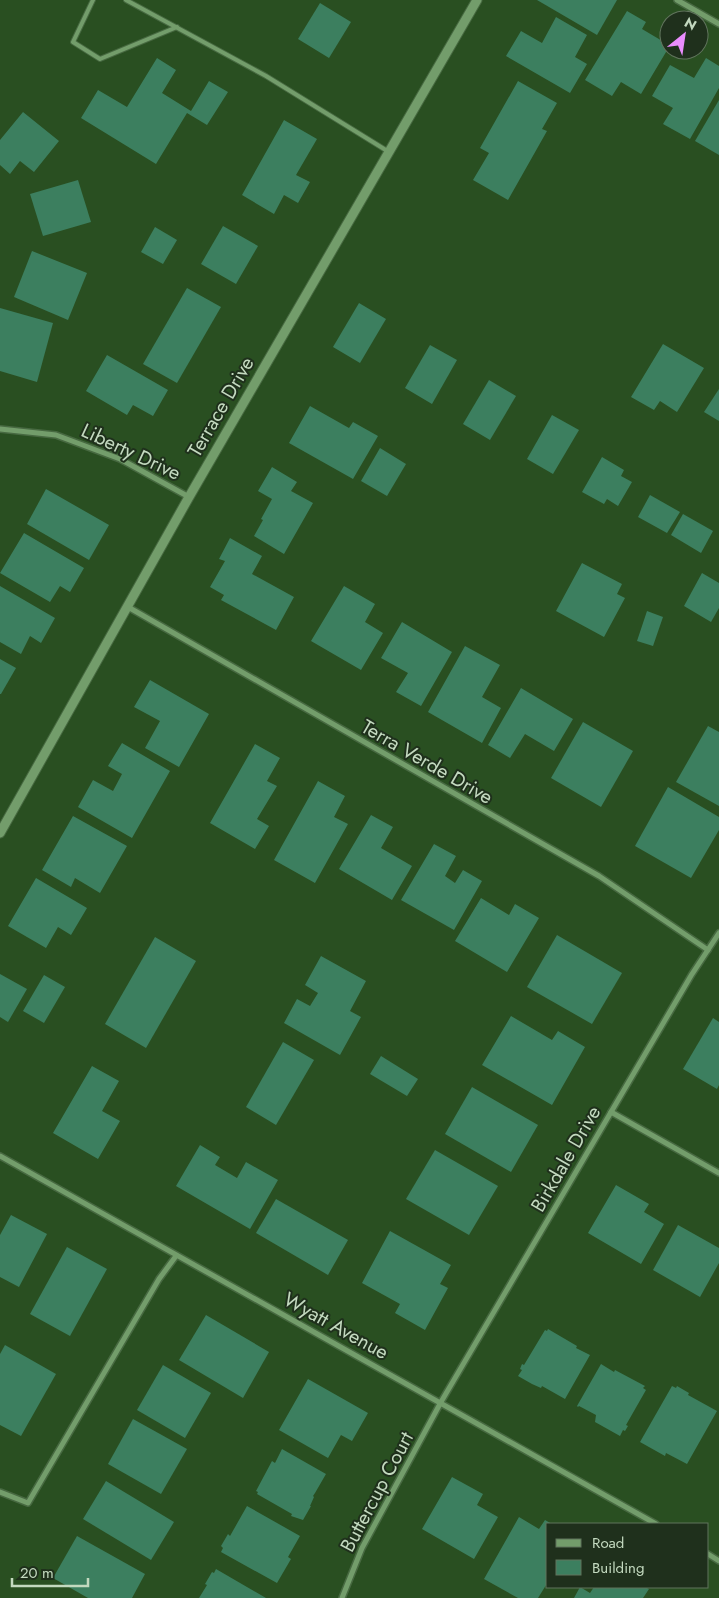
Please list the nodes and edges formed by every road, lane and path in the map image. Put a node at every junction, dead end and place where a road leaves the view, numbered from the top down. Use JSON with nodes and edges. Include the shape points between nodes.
{"nodes":[{"id":1,"x":93,"y":0,"type":"edge"},
{"id":2,"x":126,"y":0,"type":"edge"},
{"id":3,"x":478,"y":0,"type":"edge"},
{"id":4,"x":676,"y":0,"type":"edge"},
{"id":5,"x":719,"y":24,"type":"edge"},
{"id":6,"x":177,"y":27,"type":"junction"},
{"id":7,"x":389,"y":152,"type":"junction"},
{"id":8,"x":0,"y":429,"type":"edge"},
{"id":9,"x":190,"y":497,"type":"junction"},
{"id":10,"x":128,"y":607,"type":"junction"},
{"id":11,"x":0,"y":833,"type":"edge"},
{"id":12,"x":719,"y":933,"type":"edge"},
{"id":13,"x":708,"y":950,"type":"junction"},
{"id":14,"x":611,"y":1112,"type":"junction"},
{"id":15,"x":0,"y":1156,"type":"edge"},
{"id":16,"x":719,"y":1173,"type":"edge"},
{"id":17,"x":176,"y":1256,"type":"junction"},
{"id":18,"x":442,"y":1402,"type":"junction"},
{"id":19,"x":0,"y":1492,"type":"edge"},
{"id":20,"x":654,"y":1523,"type":"edge"},
{"id":21,"x":342,"y":1598,"type":"edge"}],
"edges":[{"from":1,"to":6,"type":"lane","via":[[73,42],[100,59]]},
{"from":2,"to":6,"type":"lane"},
{"from":3,"to":7,"type":"street","name":"Terrace Drive"},
{"from":4,"to":5,"type":"street"},
{"from":6,"to":7,"type":"lane","via":[[266,76]]},
{"from":7,"to":9,"type":"street","name":"Terrace Drive"},
{"from":8,"to":9,"type":"street","name":"Liberty Drive","via":[[56,435],[120,459]]},
{"from":9,"to":10,"type":"street","name":"Terrace Drive"},
{"from":10,"to":11,"type":"street","name":"Terrace Drive"},
{"from":10,"to":13,"type":"street","name":"Terra Verde Drive","via":[[599,876]]},
{"from":12,"to":13,"type":"street","name":"Birkdale Drive"},
{"from":13,"to":14,"type":"street","name":"Birkdale Drive"},
{"from":14,"to":16,"type":"street"},
{"from":14,"to":18,"type":"street","name":"Birkdale Drive"},
{"from":15,"to":17,"type":"street","name":"Wyatt Avenue"},
{"from":17,"to":18,"type":"street","name":"Wyatt Avenue"},
{"from":17,"to":19,"type":"street","via":[[159,1278],[28,1503]]},
{"from":18,"to":20,"type":"street","name":"Wyatt Avenue"},
{"from":18,"to":21,"type":"street","name":"Buttercup Court","via":[[362,1548]]}]}
